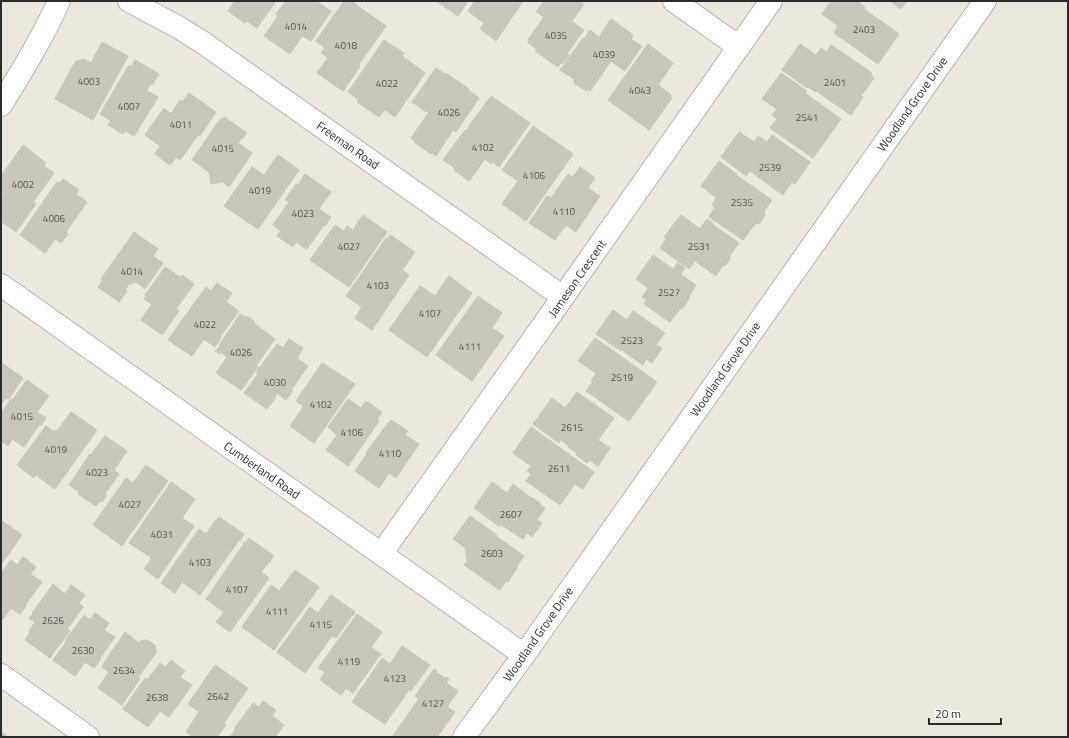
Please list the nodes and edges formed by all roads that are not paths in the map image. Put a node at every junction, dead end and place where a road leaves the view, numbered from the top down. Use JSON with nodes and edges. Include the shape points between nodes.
{"nodes":[{"id":1,"x":59,"y":1,"type":"edge"},
{"id":2,"x":129,"y":1,"type":"edge"},
{"id":3,"x":674,"y":1,"type":"edge"},
{"id":4,"x":771,"y":1,"type":"edge"},
{"id":5,"x":985,"y":1,"type":"edge"},
{"id":6,"x":739,"y":47,"type":"junction"},
{"id":7,"x":1,"y":105,"type":"edge"},
{"id":8,"x":1,"y":285,"type":"edge"},
{"id":9,"x":563,"y":297,"type":"junction"},
{"id":10,"x":381,"y":554,"type":"junction"},
{"id":11,"x":524,"y":655,"type":"junction"},
{"id":12,"x":1,"y":675,"type":"edge"},
{"id":13,"x":88,"y":737,"type":"edge"},
{"id":14,"x":464,"y":737,"type":"edge"}],
"edges":[{"from":1,"to":7,"type":"street","via":[[42,36]]},
{"from":2,"to":9,"type":"street","name":"Freeman Road","via":[[202,42]]},
{"from":3,"to":6,"type":"street"},
{"from":4,"to":6,"type":"street","name":"Jameson Crescent"},
{"from":5,"to":11,"type":"street","name":"Woodland Grove Drive"},
{"from":6,"to":9,"type":"street","name":"Jameson Crescent"},
{"from":8,"to":10,"type":"street","name":"Cumberland Road"},
{"from":9,"to":10,"type":"street","name":"Jameson Crescent"},
{"from":10,"to":11,"type":"street","name":"Cumberland Road"},
{"from":11,"to":14,"type":"street","name":"Woodland Grove Drive"},
{"from":12,"to":13,"type":"street"}]}
